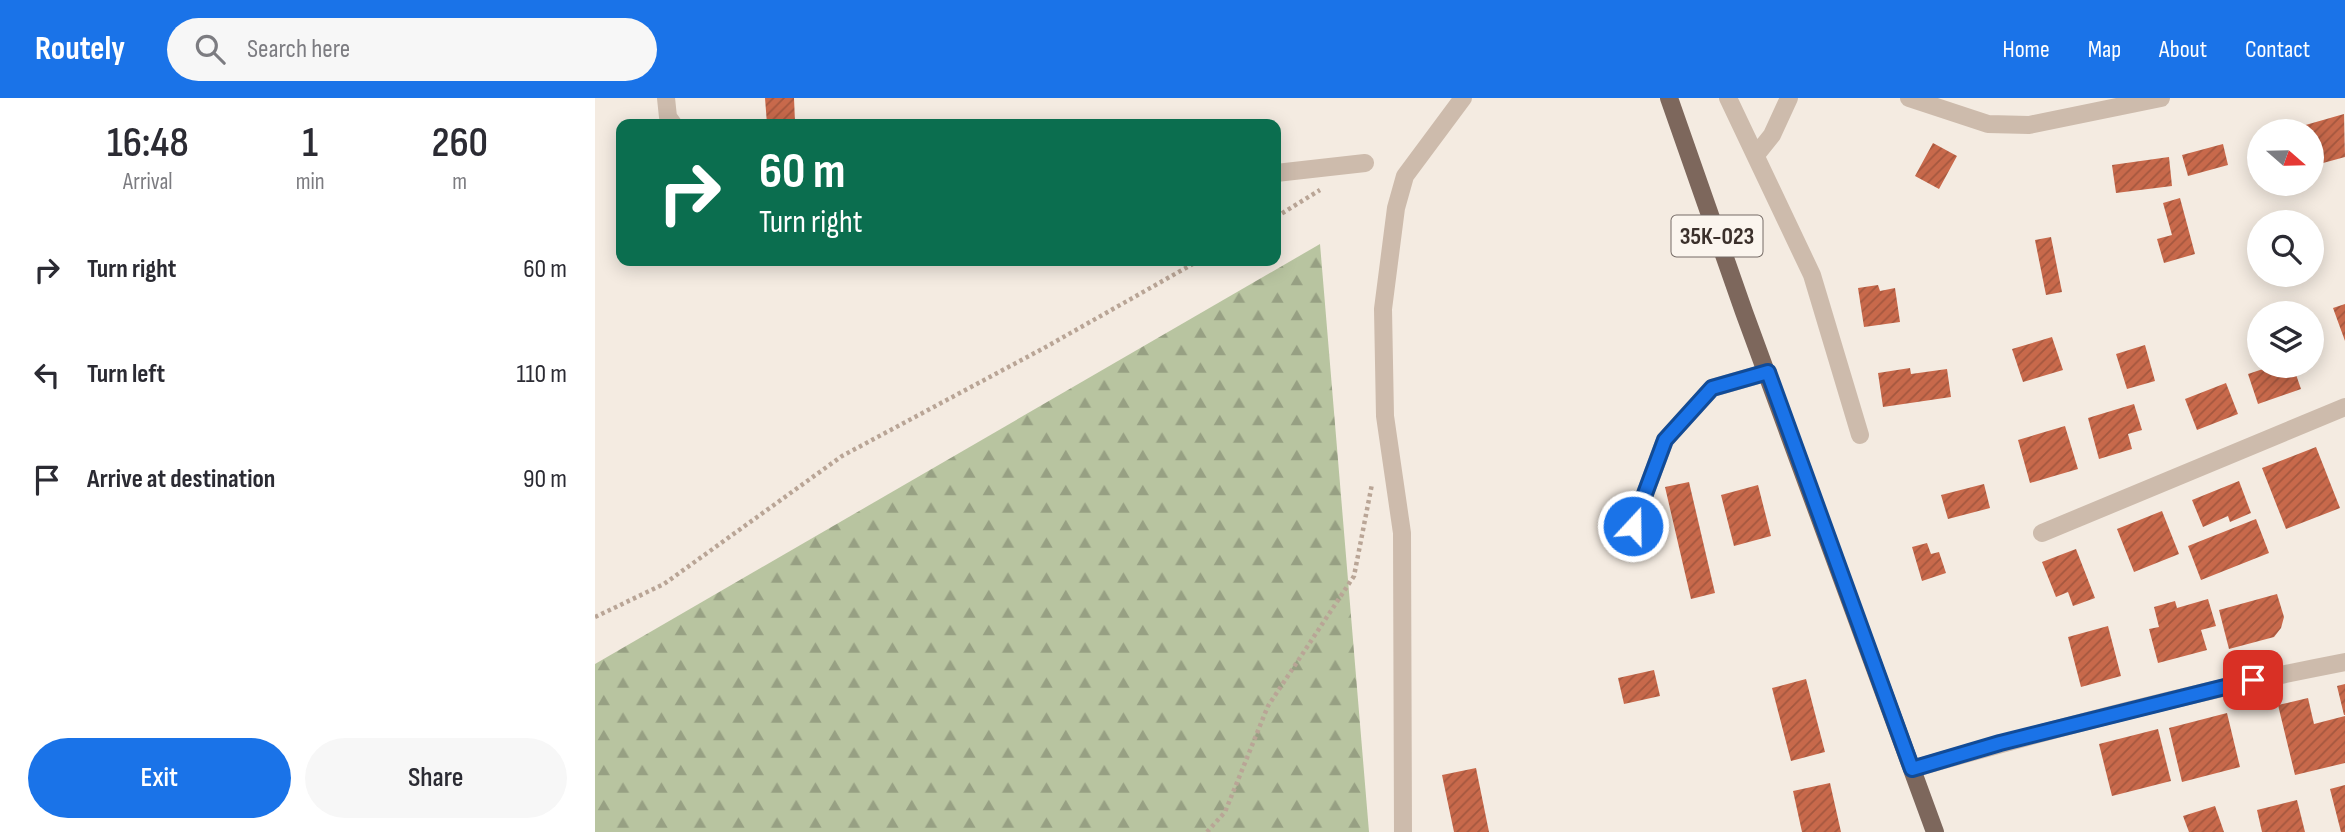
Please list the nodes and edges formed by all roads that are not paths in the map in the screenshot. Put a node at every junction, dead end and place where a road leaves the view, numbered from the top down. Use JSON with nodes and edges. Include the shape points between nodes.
{"nodes":[{"id":1,"x":666,"y":98,"type":"edge"},
{"id":2,"x":1463,"y":98,"type":"edge"},
{"id":3,"x":1669,"y":98,"type":"edge"},
{"id":4,"x":1728,"y":98,"type":"edge"},
{"id":5,"x":1789,"y":98,"type":"edge"},
{"id":6,"x":1909,"y":98,"type":"edge"},
{"id":7,"x":2161,"y":98,"type":"edge"},
{"id":8,"x":670,"y":119,"type":"edge"},
{"id":9,"x":1756,"y":155,"type":"junction"},
{"id":10,"x":1366,"y":163,"type":"dead end"},
{"id":11,"x":1281,"y":172,"type":"edge"},
{"id":12,"x":1768,"y":372,"type":"junction"},
{"id":13,"x":2345,"y":407,"type":"edge"},
{"id":14,"x":1860,"y":435,"type":"dead end"},
{"id":15,"x":1633,"y":526,"type":"dead end"},
{"id":16,"x":2042,"y":533,"type":"dead end"},
{"id":17,"x":2345,"y":662,"type":"edge"},
{"id":18,"x":1912,"y":769,"type":"junction"},
{"id":19,"x":1403,"y":832,"type":"edge"},
{"id":20,"x":1935,"y":832,"type":"edge"}],
"edges":[{"from":1,"to":8,"type":"street"},
{"from":2,"to":19,"type":"street","via":[[1405,176],[1396,208],[1383,309],[1385,416],[1402,533]]},
{"from":3,"to":12,"type":"main road","number":"35К-023"},
{"from":4,"to":9,"type":"street"},
{"from":5,"to":9,"type":"street","via":[[1772,135]]},
{"from":6,"to":7,"type":"street","via":[[1988,124],[2029,125]]},
{"from":9,"to":14,"type":"street","via":[[1811,275]]},
{"from":10,"to":11,"type":"street"},
{"from":12,"to":15,"type":"street","via":[[1712,388],[1665,440]]},
{"from":12,"to":18,"type":"main road","number":"35К-023"},
{"from":13,"to":16,"type":"street"},
{"from":17,"to":18,"type":"street","via":[[2253,680]]},
{"from":18,"to":20,"type":"main road","number":"35К-023"}]}
